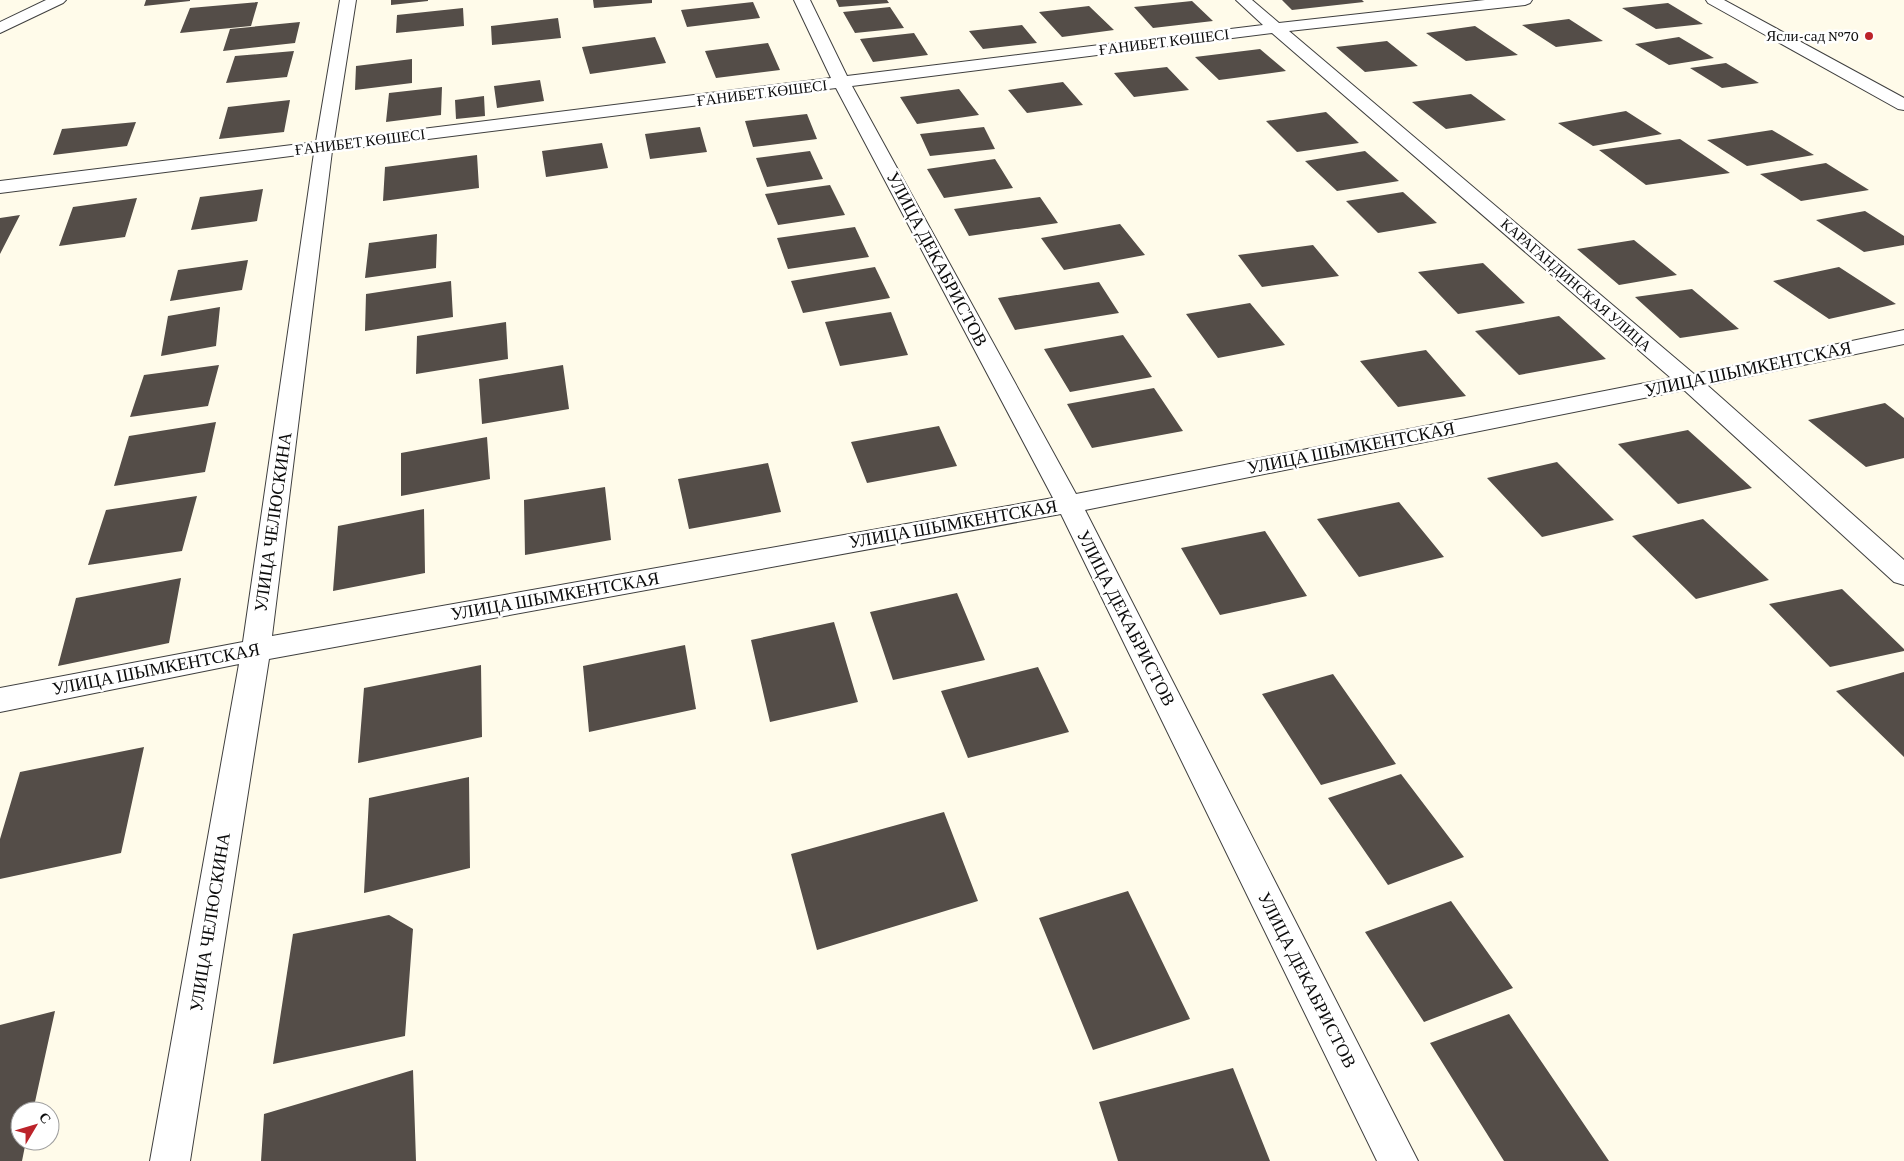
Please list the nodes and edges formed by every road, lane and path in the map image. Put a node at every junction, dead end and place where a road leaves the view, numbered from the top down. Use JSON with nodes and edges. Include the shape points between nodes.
{"nodes":[{"id":1,"x":58,"y":0,"type":"edge"},
{"id":2,"x":348,"y":0,"type":"edge"},
{"id":3,"x":802,"y":0,"type":"edge"},
{"id":4,"x":1244,"y":0,"type":"edge"},
{"id":5,"x":1525,"y":0,"type":"edge"},
{"id":6,"x":1713,"y":0,"type":"edge"},
{"id":7,"x":0,"y":28,"type":"edge"},
{"id":8,"x":1275,"y":28,"type":"junction"},
{"id":9,"x":842,"y":83,"type":"junction"},
{"id":10,"x":1904,"y":105,"type":"edge"},
{"id":11,"x":324,"y":146,"type":"junction"},
{"id":12,"x":0,"y":188,"type":"edge"},
{"id":13,"x":1904,"y":337,"type":"edge"},
{"id":14,"x":1689,"y":382,"type":"junction"},
{"id":15,"x":1069,"y":504,"type":"junction"},
{"id":16,"x":1904,"y":575,"type":"edge"},
{"id":17,"x":256,"y":650,"type":"junction"},
{"id":18,"x":0,"y":700,"type":"edge"},
{"id":19,"x":170,"y":1161,"type":"edge"},
{"id":20,"x":1398,"y":1161,"type":"edge"}],
"edges":[{"from":1,"to":7,"type":"street"},
{"from":2,"to":11,"type":"street","name":"УЛИЦА ЧЕЛЮСКИНА"},
{"from":3,"to":9,"type":"street","name":"УЛИЦА ДЕКАБРИСТОВ"},
{"from":4,"to":8,"type":"street","name":"КАРАГАНДИНСКАЯ УЛИЦА"},
{"from":5,"to":8,"type":"street","name":"ҒАНИБЕТ КӨШЕСІ"},
{"from":6,"to":10,"type":"street"},
{"from":8,"to":9,"type":"street","name":"ҒАНИБЕТ КӨШЕСІ"},
{"from":8,"to":14,"type":"street","name":"КАРАГАНДИНСКАЯ УЛИЦА"},
{"from":9,"to":11,"type":"street","name":"ҒАНИБЕТ КӨШЕСІ"},
{"from":9,"to":15,"type":"street","name":"УЛИЦА ДЕКАБРИСТОВ"},
{"from":11,"to":12,"type":"street","name":"ҒАНИБЕТ КӨШЕСІ"},
{"from":11,"to":17,"type":"street","name":"УЛИЦА ЧЕЛЮСКИНА"},
{"from":13,"to":14,"type":"street","name":"УЛИЦА ШЫМКЕНТСКАЯ"},
{"from":14,"to":15,"type":"street","name":"УЛИЦА ШЫМКЕНТСКАЯ"},
{"from":14,"to":16,"type":"street","name":"КАРАГАНДИНСКАЯ УЛИЦА"},
{"from":15,"to":17,"type":"street","name":"УЛИЦА ШЫМКЕНТСКАЯ"},
{"from":15,"to":20,"type":"street","name":"УЛИЦА ДЕКАБРИСТОВ"},
{"from":17,"to":18,"type":"street","name":"УЛИЦА ШЫМКЕНТСКАЯ"},
{"from":17,"to":19,"type":"street","name":"УЛИЦА ЧЕЛЮСКИНА"}]}
